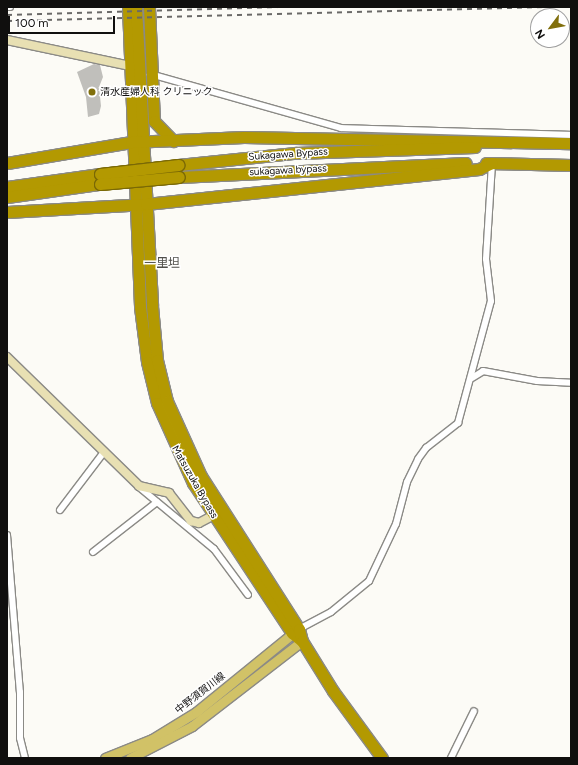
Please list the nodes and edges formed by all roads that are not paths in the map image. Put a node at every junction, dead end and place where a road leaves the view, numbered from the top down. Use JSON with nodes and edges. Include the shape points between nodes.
{"nodes":[{"id":1,"x":128,"y":7,"type":"edge"},
{"id":2,"x":136,"y":7,"type":"edge"},
{"id":3,"x":150,"y":7,"type":"edge"},
{"id":4,"x":7,"y":40,"type":"edge"},
{"id":5,"x":134,"y":70,"type":"junction"},
{"id":6,"x":151,"y":74,"type":"junction"},
{"id":7,"x":394,"y":134,"type":"junction"},
{"id":8,"x":571,"y":136,"type":"edge"},
{"id":9,"x":540,"y":138,"type":"junction"},
{"id":10,"x":173,"y":141,"type":"junction"},
{"id":11,"x":131,"y":142,"type":"junction"},
{"id":12,"x":143,"y":142,"type":"junction"},
{"id":13,"x":571,"y":143,"type":"edge"},
{"id":14,"x":571,"y":149,"type":"edge"},
{"id":15,"x":7,"y":163,"type":"edge"},
{"id":16,"x":492,"y":163,"type":"junction"},
{"id":17,"x":571,"y":164,"type":"edge"},
{"id":18,"x":100,"y":179,"type":"junction"},
{"id":19,"x":7,"y":187,"type":"edge"},
{"id":20,"x":7,"y":197,"type":"edge"},
{"id":21,"x":141,"y":204,"type":"junction"},
{"id":22,"x":7,"y":212,"type":"edge"},
{"id":23,"x":7,"y":357,"type":"edge"},
{"id":24,"x":472,"y":379,"type":"junction"},
{"id":25,"x":571,"y":383,"type":"edge"},
{"id":26,"x":104,"y":452,"type":"junction"},
{"id":27,"x":139,"y":486,"type":"junction"},
{"id":28,"x":157,"y":502,"type":"junction"},
{"id":29,"x":60,"y":510,"type":"dead end"},
{"id":30,"x":218,"y":513,"type":"junction"},
{"id":31,"x":7,"y":535,"type":"edge"},
{"id":32,"x":93,"y":552,"type":"dead end"},
{"id":33,"x":248,"y":595,"type":"dead end"},
{"id":34,"x":295,"y":631,"type":"junction"},
{"id":35,"x":302,"y":641,"type":"junction"},
{"id":36,"x":474,"y":711,"type":"dead end"},
{"id":37,"x":25,"y":758,"type":"edge"},
{"id":38,"x":105,"y":758,"type":"edge"},
{"id":39,"x":130,"y":758,"type":"edge"},
{"id":40,"x":382,"y":758,"type":"edge"},
{"id":41,"x":451,"y":758,"type":"edge"}],
"edges":[{"from":1,"to":5,"type":"highway"},
{"from":2,"to":5,"type":"highway"},
{"from":3,"to":6,"type":"highway"},
{"from":4,"to":5,"type":"street"},
{"from":5,"to":6,"type":"street"},
{"from":5,"to":11,"type":"highway"},
{"from":5,"to":12,"type":"highway"},
{"from":6,"to":7,"type":"street","via":[[341,128]]},
{"from":6,"to":10,"type":"highway","via":[[154,121]]},
{"from":7,"to":9,"type":"highway"},
{"from":7,"to":10,"type":"highway"},
{"from":8,"to":9,"type":"street"},
{"from":9,"to":13,"type":"highway"},
{"from":10,"to":12,"type":"highway"},
{"from":11,"to":12,"type":"highway"},
{"from":11,"to":15,"type":"highway"},
{"from":11,"to":21,"type":"highway"},
{"from":12,"to":21,"type":"highway"},
{"from":14,"to":18,"type":"highway","name":"Sukagawa Bypass","bridge":true,"via":[[490,146],[294,152],[178,165]]},
{"from":16,"to":17,"type":"highway","name":"sukagawa bypass"},
{"from":16,"to":18,"type":"highway","name":"sukagawa bypass","bridge":true},
{"from":16,"to":21,"type":"highway","via":[[479,169]]},
{"from":16,"to":24,"type":"street","via":[[486,259],[491,300]]},
{"from":18,"to":19,"type":"highway","name":"Sukagawa Bypass"},
{"from":18,"to":20,"type":"highway","name":"sukagawa bypass"},
{"from":21,"to":22,"type":"highway"},
{"from":21,"to":30,"type":"highway","name":"Matsuzuka Bypass","via":[[161,382],[184,443]]},
{"from":23,"to":26,"type":"street"},
{"from":24,"to":25,"type":"street","via":[[483,371],[537,381]]},
{"from":24,"to":34,"type":"street","via":[[458,423],[426,448],[418,459],[407,482],[396,524],[372,576],[331,612]]},
{"from":26,"to":27,"type":"street"},
{"from":26,"to":29,"type":"street"},
{"from":27,"to":28,"type":"street"},
{"from":27,"to":30,"type":"street","via":[[169,493],[191,521],[199,523]]},
{"from":28,"to":32,"type":"street"},
{"from":28,"to":33,"type":"street","via":[[214,549]]},
{"from":30,"to":34,"type":"highway","name":"Matsuzuka Bypass"},
{"from":31,"to":37,"type":"street","via":[[20,692],[20,738]]},
{"from":34,"to":35,"type":"highway","name":"Matsuzuka Bypass"},
{"from":34,"to":38,"type":"main road","name":"中野須賀川線","via":[[196,712],[152,739]]},
{"from":35,"to":39,"type":"main road","name":"中野須賀川線","via":[[192,726]]},
{"from":35,"to":40,"type":"highway","name":"Matsuzuka Bypass","via":[[333,691]]},
{"from":36,"to":41,"type":"street"}]}
